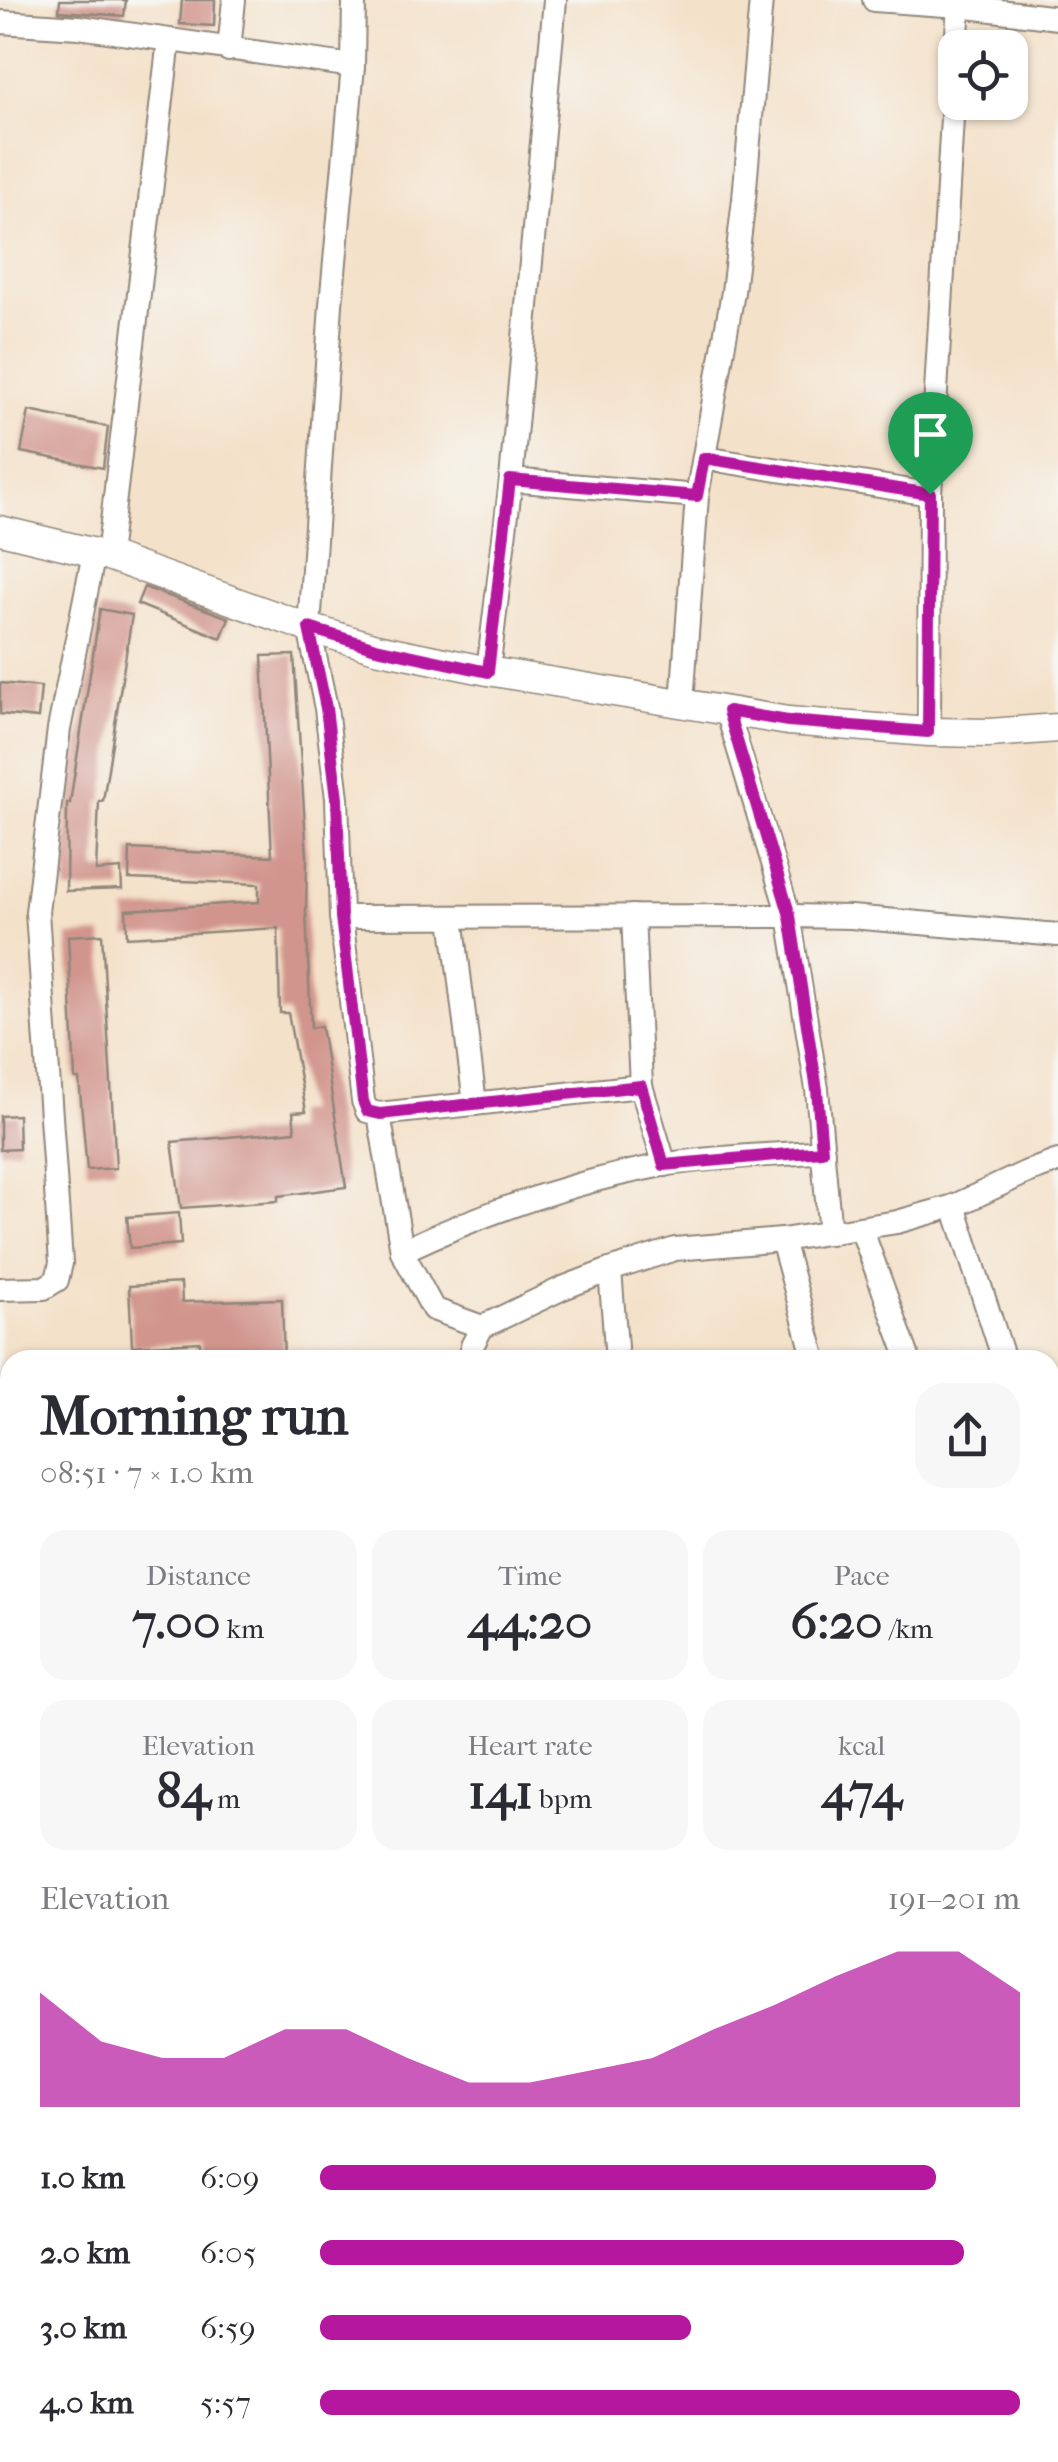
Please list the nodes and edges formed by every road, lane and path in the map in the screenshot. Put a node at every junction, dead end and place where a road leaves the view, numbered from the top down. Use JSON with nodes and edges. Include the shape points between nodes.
{"nodes":[{"id":1,"x":234,"y":0,"type":"edge"},
{"id":2,"x":354,"y":0,"type":"edge"},
{"id":3,"x":555,"y":0,"type":"edge"},
{"id":4,"x":760,"y":0,"type":"edge"},
{"id":5,"x":874,"y":0,"type":"edge"},
{"id":6,"x":958,"y":3,"type":"edge"},
{"id":7,"x":46,"y":12,"type":"edge"},
{"id":8,"x":1058,"y":18,"type":"edge"},
{"id":9,"x":0,"y":22,"type":"edge"},
{"id":10,"x":957,"y":30,"type":"edge"},
{"id":11,"x":169,"y":40,"type":"junction"},
{"id":12,"x":229,"y":50,"type":"junction"},
{"id":13,"x":353,"y":66,"type":"junction"},
{"id":14,"x":952,"y":120,"type":"edge"},
{"id":15,"x":704,"y":458,"type":"junction"},
{"id":16,"x":510,"y":480,"type":"junction"},
{"id":17,"x":930,"y":494,"type":"junction"},
{"id":18,"x":697,"y":496,"type":"junction"},
{"id":19,"x":0,"y":530,"type":"edge"},
{"id":20,"x":101,"y":554,"type":"junction"},
{"id":21,"x":309,"y":628,"type":"junction"},
{"id":22,"x":488,"y":672,"type":"junction"},
{"id":23,"x":682,"y":704,"type":"junction"},
{"id":24,"x":728,"y":711,"type":"junction"},
{"id":25,"x":1058,"y":728,"type":"edge"},
{"id":26,"x":928,"y":732,"type":"junction"},
{"id":27,"x":633,"y":916,"type":"junction"},
{"id":28,"x":790,"y":916,"type":"junction"},
{"id":29,"x":341,"y":917,"type":"junction"},
{"id":30,"x":452,"y":917,"type":"junction"},
{"id":31,"x":1058,"y":934,"type":"edge"},
{"id":32,"x":641,"y":1086,"type":"junction"},
{"id":33,"x":476,"y":1104,"type":"junction"},
{"id":34,"x":380,"y":1114,"type":"junction"},
{"id":35,"x":822,"y":1151,"type":"junction"},
{"id":36,"x":1058,"y":1162,"type":"edge"},
{"id":37,"x":664,"y":1165,"type":"junction"},
{"id":38,"x":954,"y":1206,"type":"junction"},
{"id":39,"x":860,"y":1228,"type":"junction"},
{"id":40,"x":830,"y":1234,"type":"junction"},
{"id":41,"x":782,"y":1240,"type":"junction"},
{"id":42,"x":402,"y":1252,"type":"junction"},
{"id":43,"x":610,"y":1270,"type":"junction"},
{"id":44,"x":0,"y":1288,"type":"edge"},
{"id":45,"x":482,"y":1327,"type":"junction"},
{"id":46,"x":472,"y":1350,"type":"edge"},
{"id":47,"x":616,"y":1350,"type":"edge"},
{"id":48,"x":812,"y":1350,"type":"edge"},
{"id":49,"x":905,"y":1350,"type":"edge"},
{"id":50,"x":1001,"y":1350,"type":"edge"}],
"edges":[{"from":1,"to":12,"type":"street"},
{"from":2,"to":13,"type":"street"},
{"from":3,"to":16,"type":"street"},
{"from":4,"to":15,"type":"street","via":[[738,254]]},
{"from":5,"to":6,"type":"street"},
{"from":6,"to":8,"type":"street"},
{"from":6,"to":10,"type":"street"},
{"from":7,"to":9,"type":"street"},
{"from":7,"to":11,"type":"street"},
{"from":11,"to":12,"type":"street"},
{"from":11,"to":20,"type":"street"},
{"from":12,"to":13,"type":"street"},
{"from":13,"to":21,"type":"street"},
{"from":14,"to":17,"type":"street"},
{"from":15,"to":17,"type":"street"},
{"from":15,"to":18,"type":"street"},
{"from":16,"to":18,"type":"street"},
{"from":16,"to":22,"type":"street"},
{"from":17,"to":26,"type":"street"},
{"from":18,"to":23,"type":"street"},
{"from":19,"to":20,"type":"street"},
{"from":20,"to":21,"type":"street"},
{"from":20,"to":44,"type":"street","via":[[60,730],[38,912],[60,1263],[57,1280],[44,1288]]},
{"from":21,"to":22,"type":"street"},
{"from":21,"to":29,"type":"street","via":[[337,798]]},
{"from":22,"to":23,"type":"street"},
{"from":23,"to":24,"type":"street"},
{"from":24,"to":26,"type":"street"},
{"from":24,"to":28,"type":"street"},
{"from":25,"to":26,"type":"street"},
{"from":27,"to":28,"type":"street"},
{"from":27,"to":30,"type":"street"},
{"from":27,"to":32,"type":"street"},
{"from":28,"to":31,"type":"street"},
{"from":28,"to":35,"type":"street"},
{"from":29,"to":30,"type":"street"},
{"from":29,"to":34,"type":"street","via":[[363,1101],[367,1111]]},
{"from":30,"to":33,"type":"street"},
{"from":32,"to":33,"type":"street"},
{"from":32,"to":37,"type":"street"},
{"from":33,"to":34,"type":"street"},
{"from":34,"to":42,"type":"street"},
{"from":35,"to":37,"type":"street"},
{"from":35,"to":40,"type":"street"},
{"from":36,"to":38,"type":"street"},
{"from":37,"to":42,"type":"street","via":[[550,1193]]},
{"from":38,"to":39,"type":"street"},
{"from":38,"to":50,"type":"street"},
{"from":39,"to":40,"type":"street"},
{"from":39,"to":49,"type":"street"},
{"from":40,"to":41,"type":"street"},
{"from":41,"to":43,"type":"street","via":[[675,1250]]},
{"from":41,"to":48,"type":"street"},
{"from":42,"to":45,"type":"street","via":[[433,1309]]},
{"from":43,"to":45,"type":"street"},
{"from":43,"to":47,"type":"street"},
{"from":45,"to":46,"type":"street"}]}
